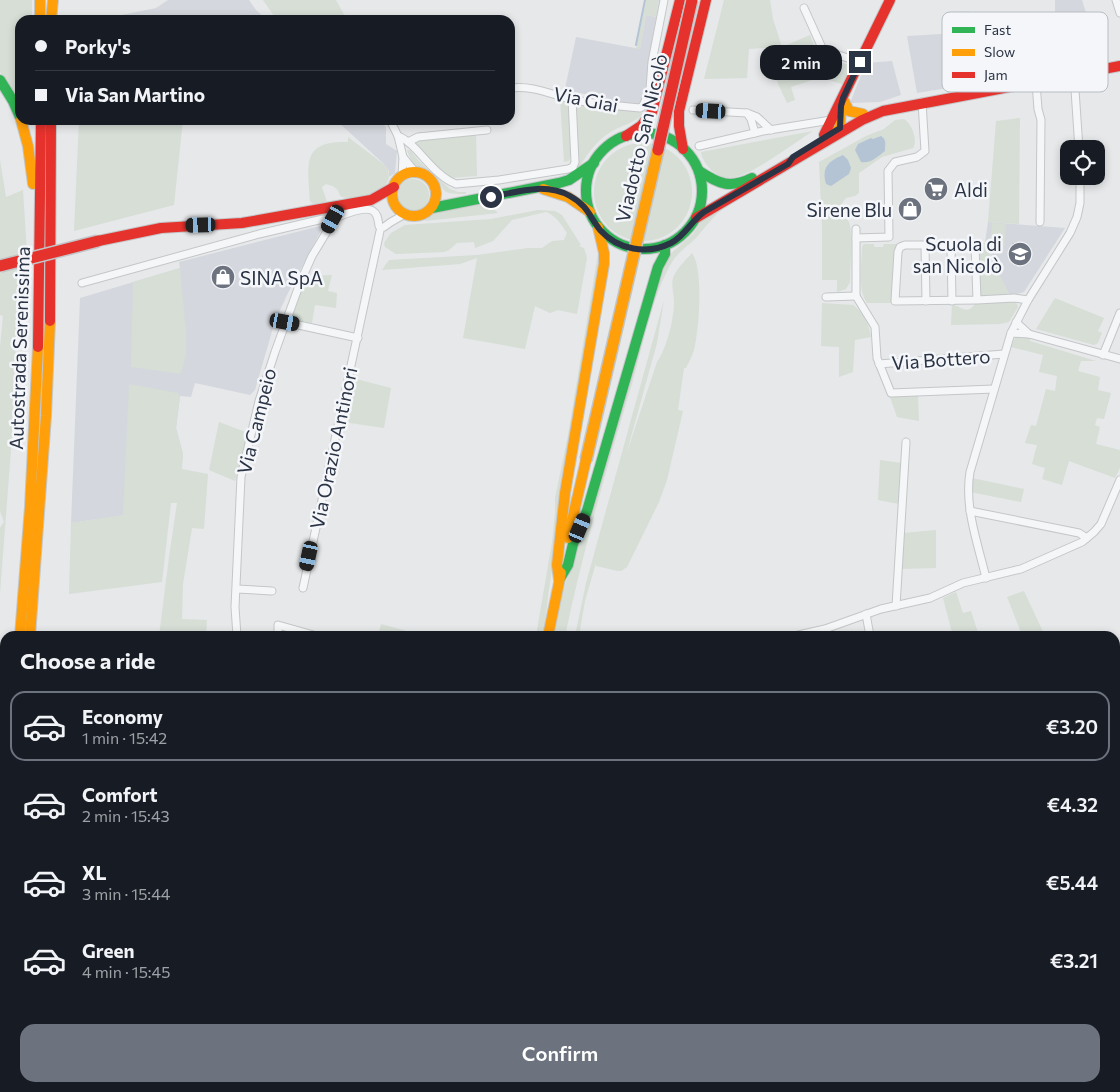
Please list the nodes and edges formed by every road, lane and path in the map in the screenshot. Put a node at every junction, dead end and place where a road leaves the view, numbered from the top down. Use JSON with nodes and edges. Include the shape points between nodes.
{"nodes":[{"id":1,"x":40,"y":0,"type":"edge"},
{"id":2,"x":52,"y":0,"type":"edge"},
{"id":3,"x":664,"y":0,"type":"edge"},
{"id":4,"x":680,"y":0,"type":"edge"},
{"id":5,"x":692,"y":0,"type":"edge"},
{"id":6,"x":706,"y":0,"type":"edge"},
{"id":7,"x":890,"y":0,"type":"edge"},
{"id":8,"x":1116,"y":0,"type":"edge"},
{"id":9,"x":804,"y":8,"type":"dead end"},
{"id":10,"x":1120,"y":13,"type":"edge"},
{"id":11,"x":40,"y":15,"type":"edge"},
{"id":12,"x":51,"y":15,"type":"edge"},
{"id":13,"x":860,"y":62,"type":"junction"},
{"id":14,"x":0,"y":80,"type":"edge"},
{"id":15,"x":515,"y":88,"type":"edge"},
{"id":16,"x":982,"y":92,"type":"edge"},
{"id":17,"x":1037,"y":92,"type":"edge"},
{"id":18,"x":1075,"y":92,"type":"edge"},
{"id":19,"x":572,"y":99,"type":"junction"},
{"id":20,"x":922,"y":102,"type":"junction"},
{"id":21,"x":15,"y":106,"type":"edge"},
{"id":22,"x":693,"y":110,"type":"dead end"},
{"id":23,"x":883,"y":111,"type":"junction"},
{"id":24,"x":747,"y":113,"type":"junction"},
{"id":25,"x":843,"y":117,"type":"junction"},
{"id":26,"x":22,"y":125,"type":"edge"},
{"id":27,"x":41,"y":125,"type":"edge"},
{"id":28,"x":51,"y":125,"type":"edge"},
{"id":29,"x":392,"y":125,"type":"edge"},
{"id":30,"x":487,"y":130,"type":"dead end"},
{"id":31,"x":767,"y":131,"type":"junction"},
{"id":32,"x":755,"y":133,"type":"junction"},
{"id":33,"x":398,"y":136,"type":"junction"},
{"id":34,"x":626,"y":136,"type":"junction"},
{"id":35,"x":1078,"y":140,"type":"edge"},
{"id":36,"x":408,"y":142,"type":"junction"},
{"id":37,"x":698,"y":146,"type":"dead end"},
{"id":38,"x":683,"y":149,"type":"junction"},
{"id":39,"x":403,"y":156,"type":"junction"},
{"id":40,"x":594,"y":163,"type":"junction"},
{"id":41,"x":788,"y":164,"type":"junction"},
{"id":42,"x":698,"y":171,"type":"junction"},
{"id":43,"x":415,"y":172,"type":"junction"},
{"id":44,"x":402,"y":176,"type":"junction"},
{"id":45,"x":1080,"y":185,"type":"edge"},
{"id":46,"x":394,"y":187,"type":"junction"},
{"id":47,"x":539,"y":188,"type":"junction"},
{"id":48,"x":436,"y":191,"type":"junction"},
{"id":49,"x":371,"y":200,"type":"junction"},
{"id":50,"x":466,"y":201,"type":"junction"},
{"id":51,"x":396,"y":206,"type":"junction"},
{"id":52,"x":432,"y":208,"type":"junction"},
{"id":53,"x":336,"y":211,"type":"junction"},
{"id":54,"x":590,"y":212,"type":"junction"},
{"id":55,"x":405,"y":214,"type":"junction"},
{"id":56,"x":696,"y":218,"type":"junction"},
{"id":57,"x":1040,"y":222,"type":"dead end"},
{"id":58,"x":598,"y":227,"type":"junction"},
{"id":59,"x":381,"y":228,"type":"junction"},
{"id":60,"x":856,"y":229,"type":"dead end"},
{"id":61,"x":856,"y":238,"type":"junction"},
{"id":62,"x":925,"y":245,"type":"junction"},
{"id":63,"x":951,"y":245,"type":"junction"},
{"id":64,"x":665,"y":246,"type":"junction"},
{"id":65,"x":0,"y":266,"type":"edge"},
{"id":66,"x":82,"y":283,"type":"dead end"},
{"id":67,"x":856,"y":296,"type":"junction"},
{"id":68,"x":826,"y":297,"type":"dead end"},
{"id":69,"x":977,"y":300,"type":"junction"},
{"id":70,"x":1028,"y":300,"type":"junction"},
{"id":71,"x":926,"y":301,"type":"junction"},
{"id":72,"x":952,"y":301,"type":"junction"},
{"id":73,"x":1120,"y":313,"type":"edge"},
{"id":74,"x":40,"y":321,"type":"junction"},
{"id":75,"x":285,"y":322,"type":"junction"},
{"id":76,"x":1016,"y":322,"type":"junction"},
{"id":77,"x":1011,"y":334,"type":"junction"},
{"id":78,"x":1029,"y":334,"type":"junction"},
{"id":79,"x":358,"y":338,"type":"junction"},
{"id":80,"x":1004,"y":354,"type":"junction"},
{"id":81,"x":1103,"y":355,"type":"junction"},
{"id":82,"x":1120,"y":359,"type":"edge"},
{"id":83,"x":879,"y":364,"type":"junction"},
{"id":84,"x":994,"y":389,"type":"junction"},
{"id":85,"x":906,"y":442,"type":"dead end"},
{"id":86,"x":1120,"y":480,"type":"edge"},
{"id":87,"x":970,"y":511,"type":"junction"},
{"id":88,"x":1087,"y":538,"type":"junction"},
{"id":89,"x":986,"y":578,"type":"junction"},
{"id":90,"x":559,"y":580,"type":"junction"},
{"id":91,"x":303,"y":588,"type":"dead end"},
{"id":92,"x":237,"y":589,"type":"junction"},
{"id":93,"x":272,"y":591,"type":"dead end"},
{"id":94,"x":896,"y":606,"type":"junction"},
{"id":95,"x":866,"y":614,"type":"junction"},
{"id":96,"x":20,"y":631,"type":"edge"},
{"id":97,"x":30,"y":631,"type":"edge"},
{"id":98,"x":237,"y":631,"type":"edge"},
{"id":99,"x":278,"y":631,"type":"edge"},
{"id":100,"x":299,"y":631,"type":"edge"},
{"id":101,"x":549,"y":631,"type":"edge"},
{"id":102,"x":816,"y":631,"type":"edge"},
{"id":103,"x":869,"y":631,"type":"edge"}],
"edges":[{"from":1,"to":11,"type":"main road"},
{"from":2,"to":12,"type":"main road"},
{"from":3,"to":19,"type":"street","name":"Via Giai","via":[[650,89],[643,106],[599,105]]},
{"from":4,"to":34,"type":"main road","via":[[652,112],[641,126]]},
{"from":5,"to":90,"type":"main road","name":"Viadotto San Nicolò","bridge":true},
{"from":6,"to":38,"type":"main road","via":[[679,111]]},
{"from":7,"to":13,"type":"main road"},
{"from":8,"to":10,"type":"street"},
{"from":9,"to":13,"type":"street","via":[[823,50]]},
{"from":13,"to":25,"type":"main road","via":[[843,98]]},
{"from":14,"to":21,"type":"main road"},
{"from":15,"to":19,"type":"street","name":"Via Giai","via":[[532,88]]},
{"from":16,"to":20,"type":"main road"},
{"from":17,"to":57,"type":"street","via":[[1041,120]]},
{"from":18,"to":35,"type":"street"},
{"from":19,"to":36,"type":"street","via":[[575,162],[568,169],[456,184],[438,173]]},
{"from":20,"to":23,"type":"main road"},
{"from":20,"to":61,"type":"street","via":[[925,151],[917,157],[895,162],[888,171],[889,238]]},
{"from":22,"to":24,"type":"street"},
{"from":23,"to":25,"type":"main road","via":[[872,110]]},
{"from":23,"to":41,"type":"main road"},
{"from":24,"to":31,"type":"street","via":[[757,116]]},
{"from":24,"to":32,"type":"street","via":[[752,118]]},
{"from":25,"to":31,"type":"street"},
{"from":25,"to":41,"type":"main road","via":[[840,128],[793,157]]},
{"from":25,"to":42,"type":"main road","via":[[824,135],[742,183],[719,183]]},
{"from":26,"to":74,"type":"main road","via":[[33,176],[35,300]]},
{"from":27,"to":74,"type":"main road","name":"Autostrada Serenissima"},
{"from":28,"to":97,"type":"main road","name":"Autostrada Serenissima","via":[[50,323]]},
{"from":29,"to":33,"type":"street"},
{"from":30,"to":36,"type":"street","via":[[418,137]]},
{"from":31,"to":32,"type":"street"},
{"from":32,"to":37,"type":"street"},
{"from":33,"to":36,"type":"street"},
{"from":33,"to":39,"type":"street"},
{"from":34,"to":38,"type":"main road","via":[[656,135]]},
{"from":34,"to":40,"type":"main road","via":[[609,145]]},
{"from":38,"to":42,"type":"main road"},
{"from":39,"to":43,"type":"street"},
{"from":39,"to":44,"type":"street"},
{"from":40,"to":47,"type":"main road","via":[[569,180]]},
{"from":40,"to":54,"type":"main road","via":[[586,187]]},
{"from":41,"to":56,"type":"main road"},
{"from":42,"to":56,"type":"main road","via":[[702,193]]},
{"from":43,"to":44,"type":"main road"},
{"from":43,"to":48,"type":"main road","via":[[429,178]]},
{"from":44,"to":46,"type":"main road"},
{"from":45,"to":70,"type":"street","via":[[1080,203],[1074,226]]},
{"from":46,"to":49,"type":"main road"},
{"from":46,"to":51,"type":"main road","via":[[392,195]]},
{"from":47,"to":50,"type":"main road"},
{"from":47,"to":54,"type":"main road","via":[[570,196]]},
{"from":48,"to":50,"type":"main road"},
{"from":48,"to":52,"type":"main road"},
{"from":49,"to":51,"type":"main road"},
{"from":49,"to":53,"type":"main road"},
{"from":50,"to":52,"type":"main road"},
{"from":51,"to":55,"type":"main road"},
{"from":52,"to":55,"type":"main road","via":[[419,216]]},
{"from":53,"to":59,"type":"street","via":[[344,214],[369,209],[377,215]]},
{"from":53,"to":65,"type":"main road","bridge":true,"via":[[161,228]]},
{"from":53,"to":66,"type":"street","via":[[323,219]]},
{"from":53,"to":75,"type":"street","name":"Via Campeio","via":[[304,274]]},
{"from":54,"to":58,"type":"main road"},
{"from":55,"to":59,"type":"street"},
{"from":56,"to":64,"type":"main road","via":[[684,233]]},
{"from":58,"to":64,"type":"main road","via":[[626,247],[646,250]]},
{"from":58,"to":90,"type":"main road","via":[[604,264],[567,484],[557,565]]},
{"from":59,"to":79,"type":"street","name":"Via Orazio Antinori"},
{"from":60,"to":61,"type":"street"},
{"from":61,"to":67,"type":"street"},
{"from":62,"to":63,"type":"street"},
{"from":62,"to":71,"type":"street"},
{"from":62,"to":71,"type":"street","via":[[900,247],[896,301]]},
{"from":63,"to":69,"type":"street","via":[[975,244]]},
{"from":63,"to":72,"type":"street"},
{"from":64,"to":90,"type":"main road","via":[[587,512],[568,565]]},
{"from":67,"to":68,"type":"street"},
{"from":67,"to":83,"type":"street","via":[[875,327]]},
{"from":69,"to":70,"type":"street"},
{"from":69,"to":72,"type":"street"},
{"from":70,"to":76,"type":"street"},
{"from":71,"to":72,"type":"street"},
{"from":73,"to":81,"type":"street"},
{"from":74,"to":96,"type":"main road","name":"Autostrada Serenissima","via":[[34,461]]},
{"from":75,"to":79,"type":"street"},
{"from":75,"to":92,"type":"street","name":"Via Campeio","via":[[259,401],[241,477]]},
{"from":76,"to":77,"type":"street"},
{"from":76,"to":78,"type":"street"},
{"from":77,"to":78,"type":"street"},
{"from":77,"to":80,"type":"street"},
{"from":78,"to":81,"type":"street"},
{"from":79,"to":91,"type":"street","name":"Via Orazio Antinori"},
{"from":80,"to":83,"type":"street","name":"Via Bottero"},
{"from":80,"to":84,"type":"street"},
{"from":81,"to":82,"type":"street"},
{"from":83,"to":84,"type":"street","via":[[891,393]]},
{"from":84,"to":87,"type":"street","via":[[970,472]]},
{"from":85,"to":94,"type":"street"},
{"from":86,"to":88,"type":"street","via":[[1101,524]]},
{"from":87,"to":88,"type":"street","via":[[1079,533]]},
{"from":87,"to":89,"type":"street"},
{"from":88,"to":89,"type":"street","via":[[1021,568]]},
{"from":89,"to":94,"type":"street"},
{"from":90,"to":101,"type":"main road"},
{"from":92,"to":93,"type":"street"},
{"from":92,"to":98,"type":"street","name":"Via Campeio"},
{"from":94,"to":95,"type":"street"},
{"from":95,"to":102,"type":"street"},
{"from":95,"to":103,"type":"street"},
{"from":99,"to":100,"type":"street","via":[[278,625]]}]}
